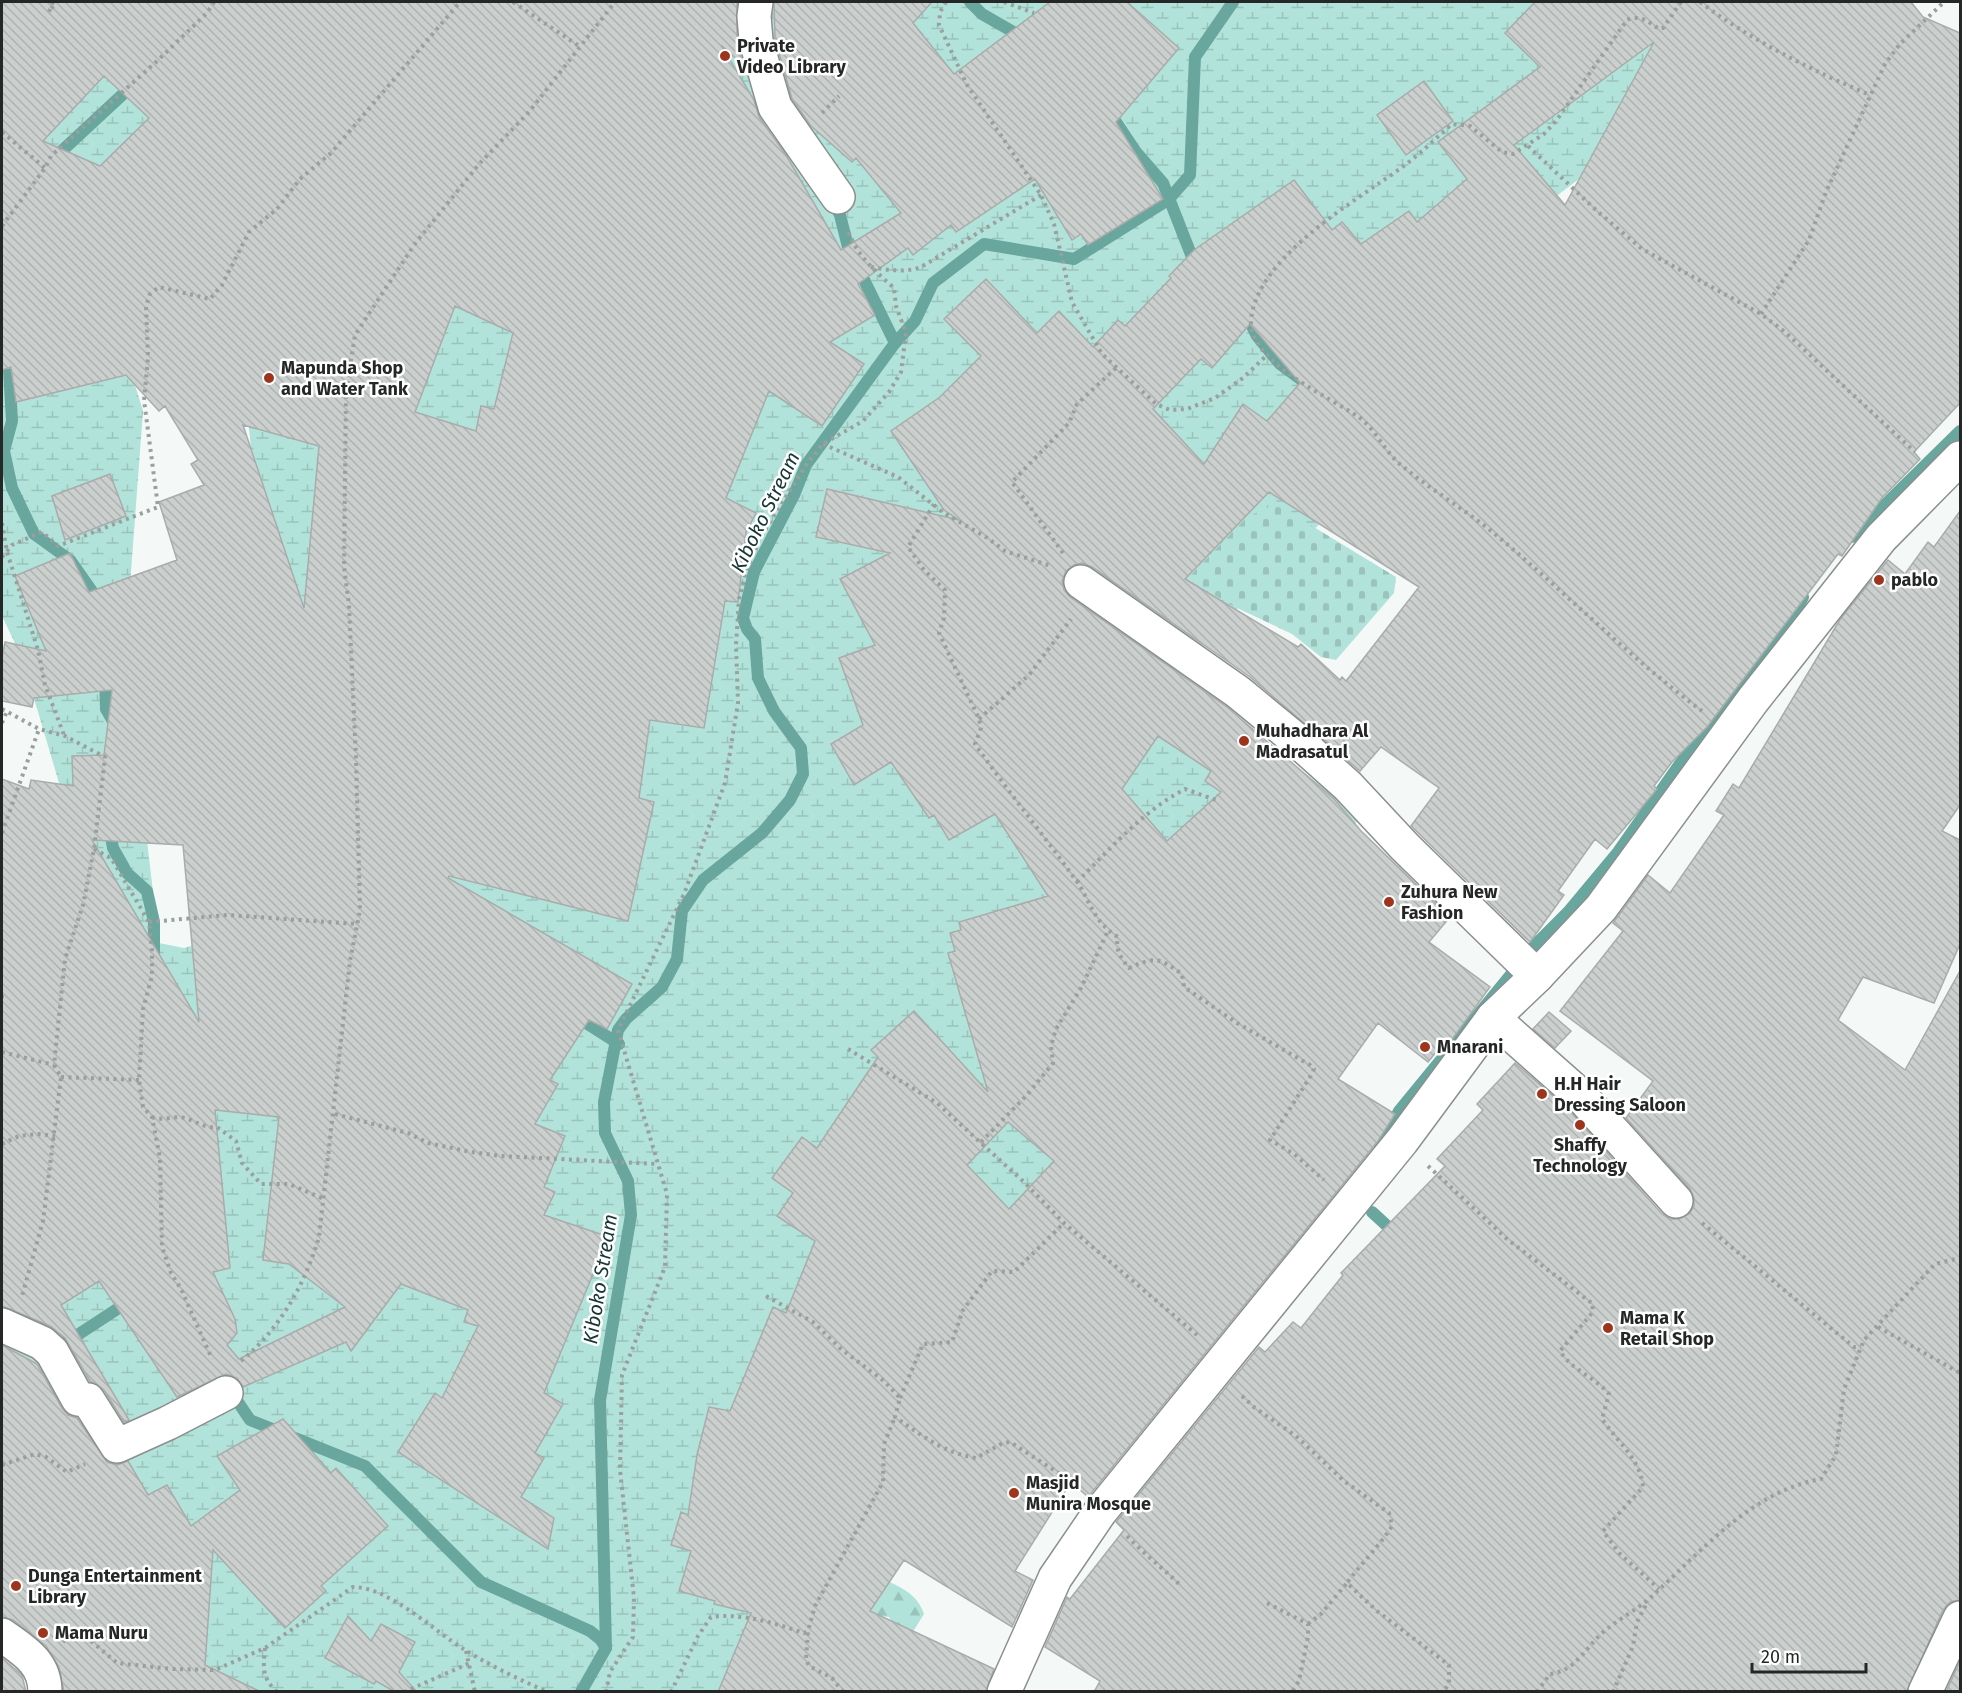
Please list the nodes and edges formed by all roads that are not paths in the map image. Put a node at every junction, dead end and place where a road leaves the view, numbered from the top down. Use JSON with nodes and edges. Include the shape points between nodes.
{"nodes":[{"id":1,"x":756,"y":2,"type":"edge"},
{"id":2,"x":838,"y":197,"type":"road end"},
{"id":3,"x":1951,"y":468,"type":"edge"},
{"id":4,"x":1080,"y":582,"type":"road end"},
{"id":5,"x":1538,"y":976,"type":"junction"},
{"id":6,"x":1492,"y":1018,"type":"junction"},
{"id":7,"x":1676,"y":1201,"type":"road end"},
{"id":8,"x":7,"y":1327,"type":"edge"},
{"id":9,"x":229,"y":1381,"type":"road end"},
{"id":10,"x":1960,"y":1618,"type":"edge"},
{"id":11,"x":2,"y":1635,"type":"edge"},
{"id":12,"x":42,"y":1678,"type":"edge"},
{"id":13,"x":1004,"y":1692,"type":"edge"},
{"id":14,"x":1925,"y":1692,"type":"edge"}],
"edges":[{"from":1,"to":2,"type":"street","via":[[756,41],[775,107]]},
{"from":3,"to":5,"type":"street","via":[[1881,538],[1601,908]]},
{"from":4,"to":5,"type":"street","via":[[1238,692],[1300,743]]},
{"from":5,"to":6,"type":"street"},
{"from":6,"to":7,"type":"street","via":[[1581,1096]]},
{"from":6,"to":13,"type":"street","via":[[1402,1141],[1100,1512],[1056,1578]]},
{"from":8,"to":9,"type":"street","via":[[52,1352],[78,1399],[88,1400],[117,1446],[168,1423]]},
{"from":10,"to":14,"type":"street"},
{"from":11,"to":12,"type":"street"}]}
